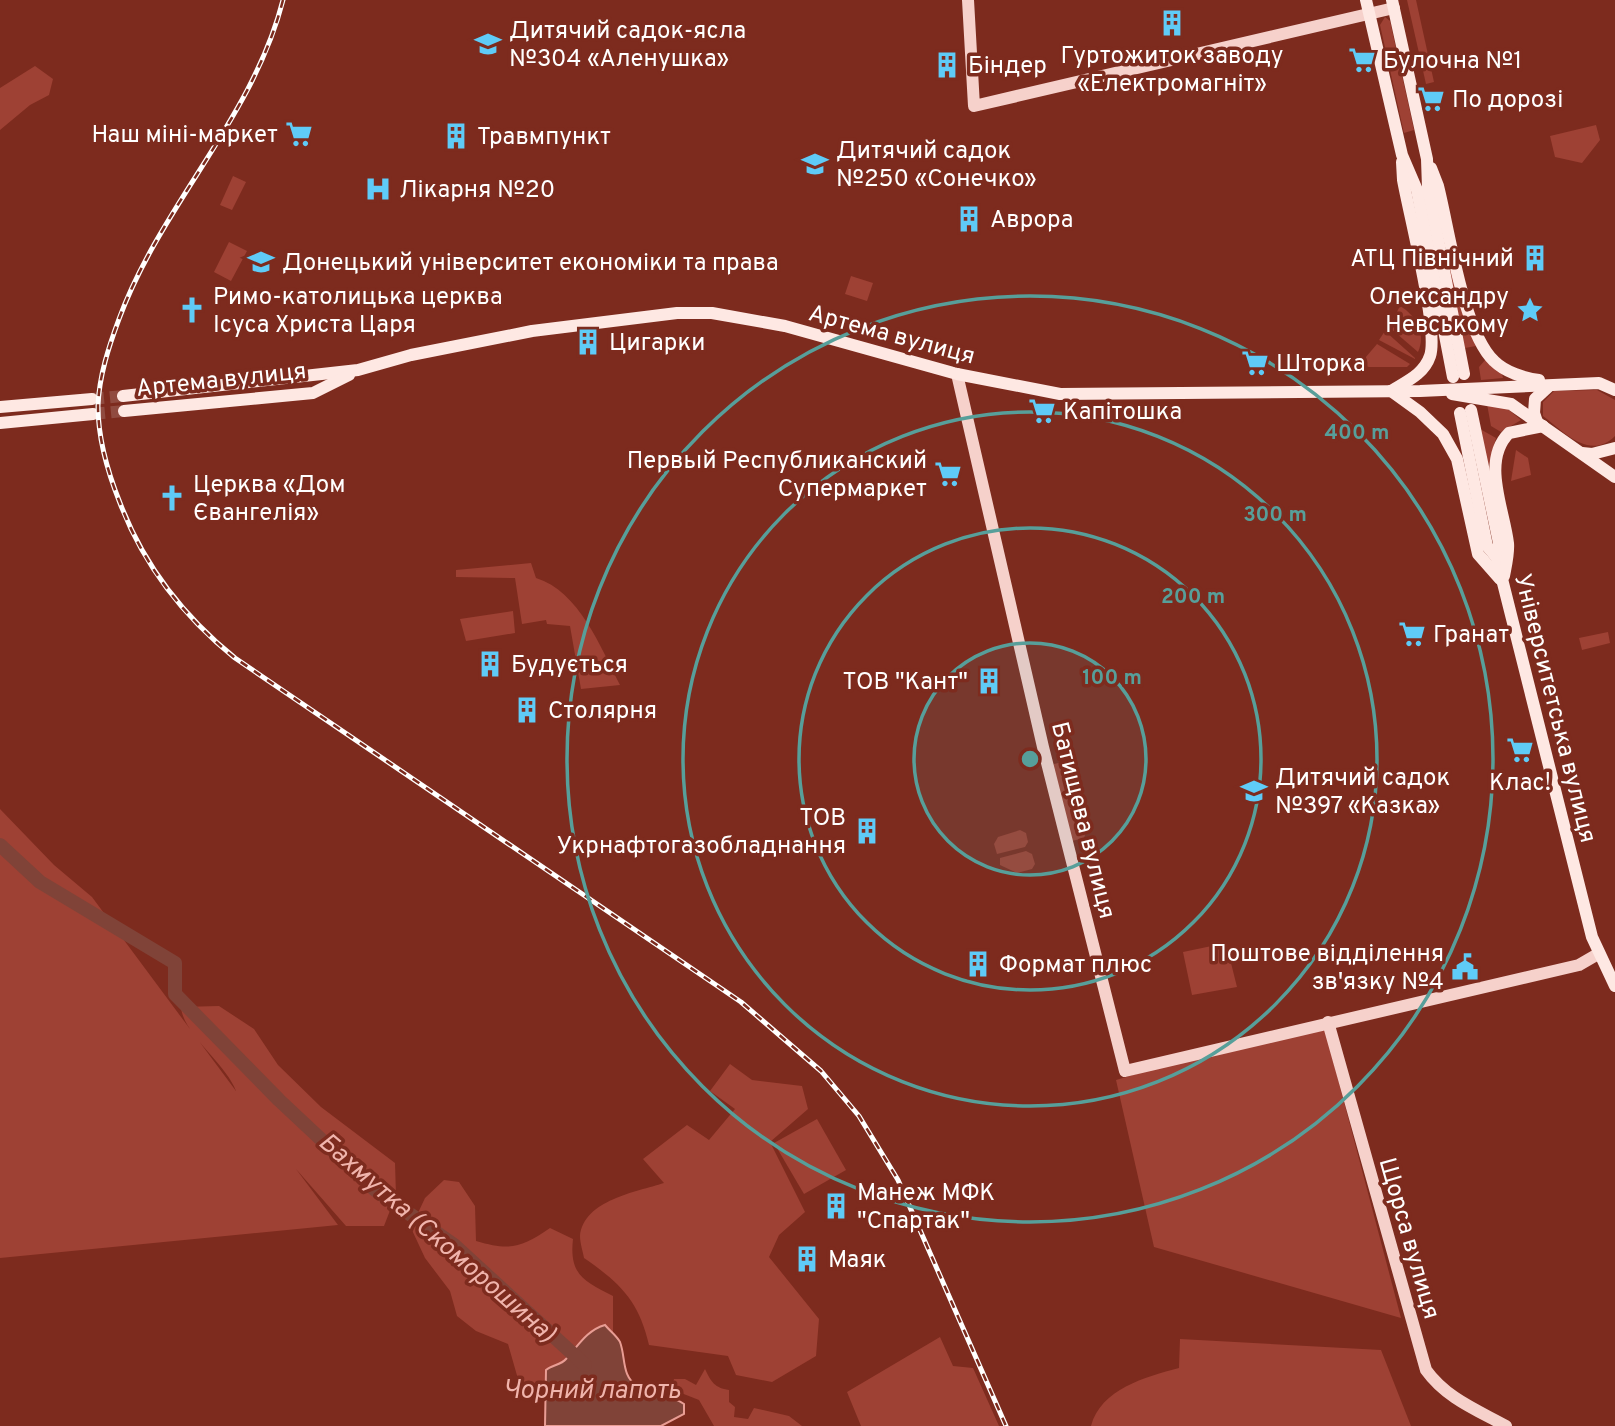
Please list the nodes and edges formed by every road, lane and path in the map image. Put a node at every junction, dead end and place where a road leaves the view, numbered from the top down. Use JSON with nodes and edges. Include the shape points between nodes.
{"nodes":[{"id":1,"x":968,"y":0,"type":"edge"},
{"id":2,"x":1366,"y":0,"type":"edge"},
{"id":3,"x":1393,"y":4,"type":"edge"},
{"id":4,"x":1369,"y":14,"type":"junction"},
{"id":5,"x":1402,"y":155,"type":"junction"},
{"id":6,"x":1427,"y":159,"type":"junction"},
{"id":7,"x":358,"y":370,"type":"junction"},
{"id":8,"x":957,"y":374,"type":"junction"},
{"id":9,"x":310,"y":376,"type":"junction"},
{"id":10,"x":1571,"y":385,"type":"junction"},
{"id":11,"x":1549,"y":386,"type":"junction"},
{"id":12,"x":1615,"y":390,"type":"edge"},
{"id":13,"x":1391,"y":391,"type":"junction"},
{"id":14,"x":1420,"y":391,"type":"junction"},
{"id":15,"x":297,"y":395,"type":"junction"},
{"id":16,"x":122,"y":396,"type":"tunnel mouth"},
{"id":17,"x":92,"y":399,"type":"tunnel mouth"},
{"id":18,"x":0,"y":407,"type":"edge"},
{"id":19,"x":124,"y":411,"type":"tunnel mouth"},
{"id":20,"x":1466,"y":411,"type":"dead end"},
{"id":21,"x":93,"y":414,"type":"tunnel mouth"},
{"id":22,"x":0,"y":423,"type":"edge"},
{"id":23,"x":1540,"y":424,"type":"junction"},
{"id":24,"x":1615,"y":448,"type":"edge"},
{"id":25,"x":1582,"y":453,"type":"junction"},
{"id":26,"x":1615,"y":477,"type":"edge"},
{"id":27,"x":1508,"y":547,"type":"junction"},
{"id":28,"x":1497,"y":558,"type":"junction"},
{"id":29,"x":1503,"y":583,"type":"junction"},
{"id":30,"x":1598,"y":954,"type":"junction"},
{"id":31,"x":1615,"y":986,"type":"edge"},
{"id":32,"x":1328,"y":1022,"type":"junction"},
{"id":33,"x":1506,"y":1426,"type":"edge"}],
"edges":[{"from":1,"to":4,"type":"street","via":[[974,106]]},
{"from":2,"to":4,"type":"main road"},
{"from":3,"to":4,"type":"street"},
{"from":3,"to":6,"type":"main road"},
{"from":4,"to":5,"type":"main road"},
{"from":5,"to":6,"type":"main road","via":[[1417,190],[1459,375]]},
{"from":5,"to":13,"type":"main road","via":[[1434,336],[1425,366]]},
{"from":6,"to":10,"type":"main road","via":[[1478,340],[1503,368],[1528,379]]},
{"from":7,"to":8,"type":"main road","name":"Артема вулиця","via":[[532,331],[712,313],[824,335]]},
{"from":7,"to":9,"type":"main road","name":"Артема вулиця"},
{"from":7,"to":15,"type":"main road","name":"Артема вулиця","via":[[313,393]]},
{"from":8,"to":13,"type":"main road","name":"Артема вулиця","via":[[1060,394]]},
{"from":8,"to":32,"type":"street","name":"Батищева вулиця","via":[[1043,747],[1125,1071]]},
{"from":9,"to":15,"type":"main road","via":[[311,388]]},
{"from":9,"to":16,"type":"main road","name":"Артема вулиця"},
{"from":10,"to":11,"type":"main road","name":"Артема вулиця"},
{"from":10,"to":12,"type":"main road","name":"Артема вулиця","via":[[1599,383]]},
{"from":11,"to":14,"type":"main road","name":"Артема вулиця"},
{"from":11,"to":23,"type":"main road","via":[[1535,399],[1534,412]]},
{"from":13,"to":14,"type":"main road","name":"Артема вулиця"},
{"from":13,"to":29,"type":"main road","via":[[1443,434],[1457,459],[1478,554]]},
{"from":14,"to":23,"type":"main road","name":"Артема вулиця","via":[[1495,399]]},
{"from":15,"to":19,"type":"main road","name":"Артема вулиця"},
{"from":17,"to":18,"type":"main road"},
{"from":20,"to":28,"type":"main road","name":"Університетська вулиця","via":[[1487,545]]},
{"from":21,"to":22,"type":"main road"},
{"from":23,"to":25,"type":"main road","name":"Артема вулиця"},
{"from":23,"to":27,"type":"main road","via":[[1509,433],[1497,452],[1495,470]]},
{"from":24,"to":25,"type":"main road"},
{"from":25,"to":26,"type":"main road","name":"Артема вулиця"},
{"from":27,"to":28,"type":"main road","via":[[1505,556]]},
{"from":27,"to":29,"type":"main road"},
{"from":28,"to":29,"type":"main road","name":"Університетська вулиця"},
{"from":29,"to":30,"type":"main road","name":"Університетська вулиця"},
{"from":30,"to":31,"type":"main road","name":"Університетська вулиця"},
{"from":30,"to":32,"type":"street","via":[[1579,965]]},
{"from":32,"to":33,"type":"street","name":"Щорса вулиця","via":[[1426,1370],[1451,1396]]}]}
